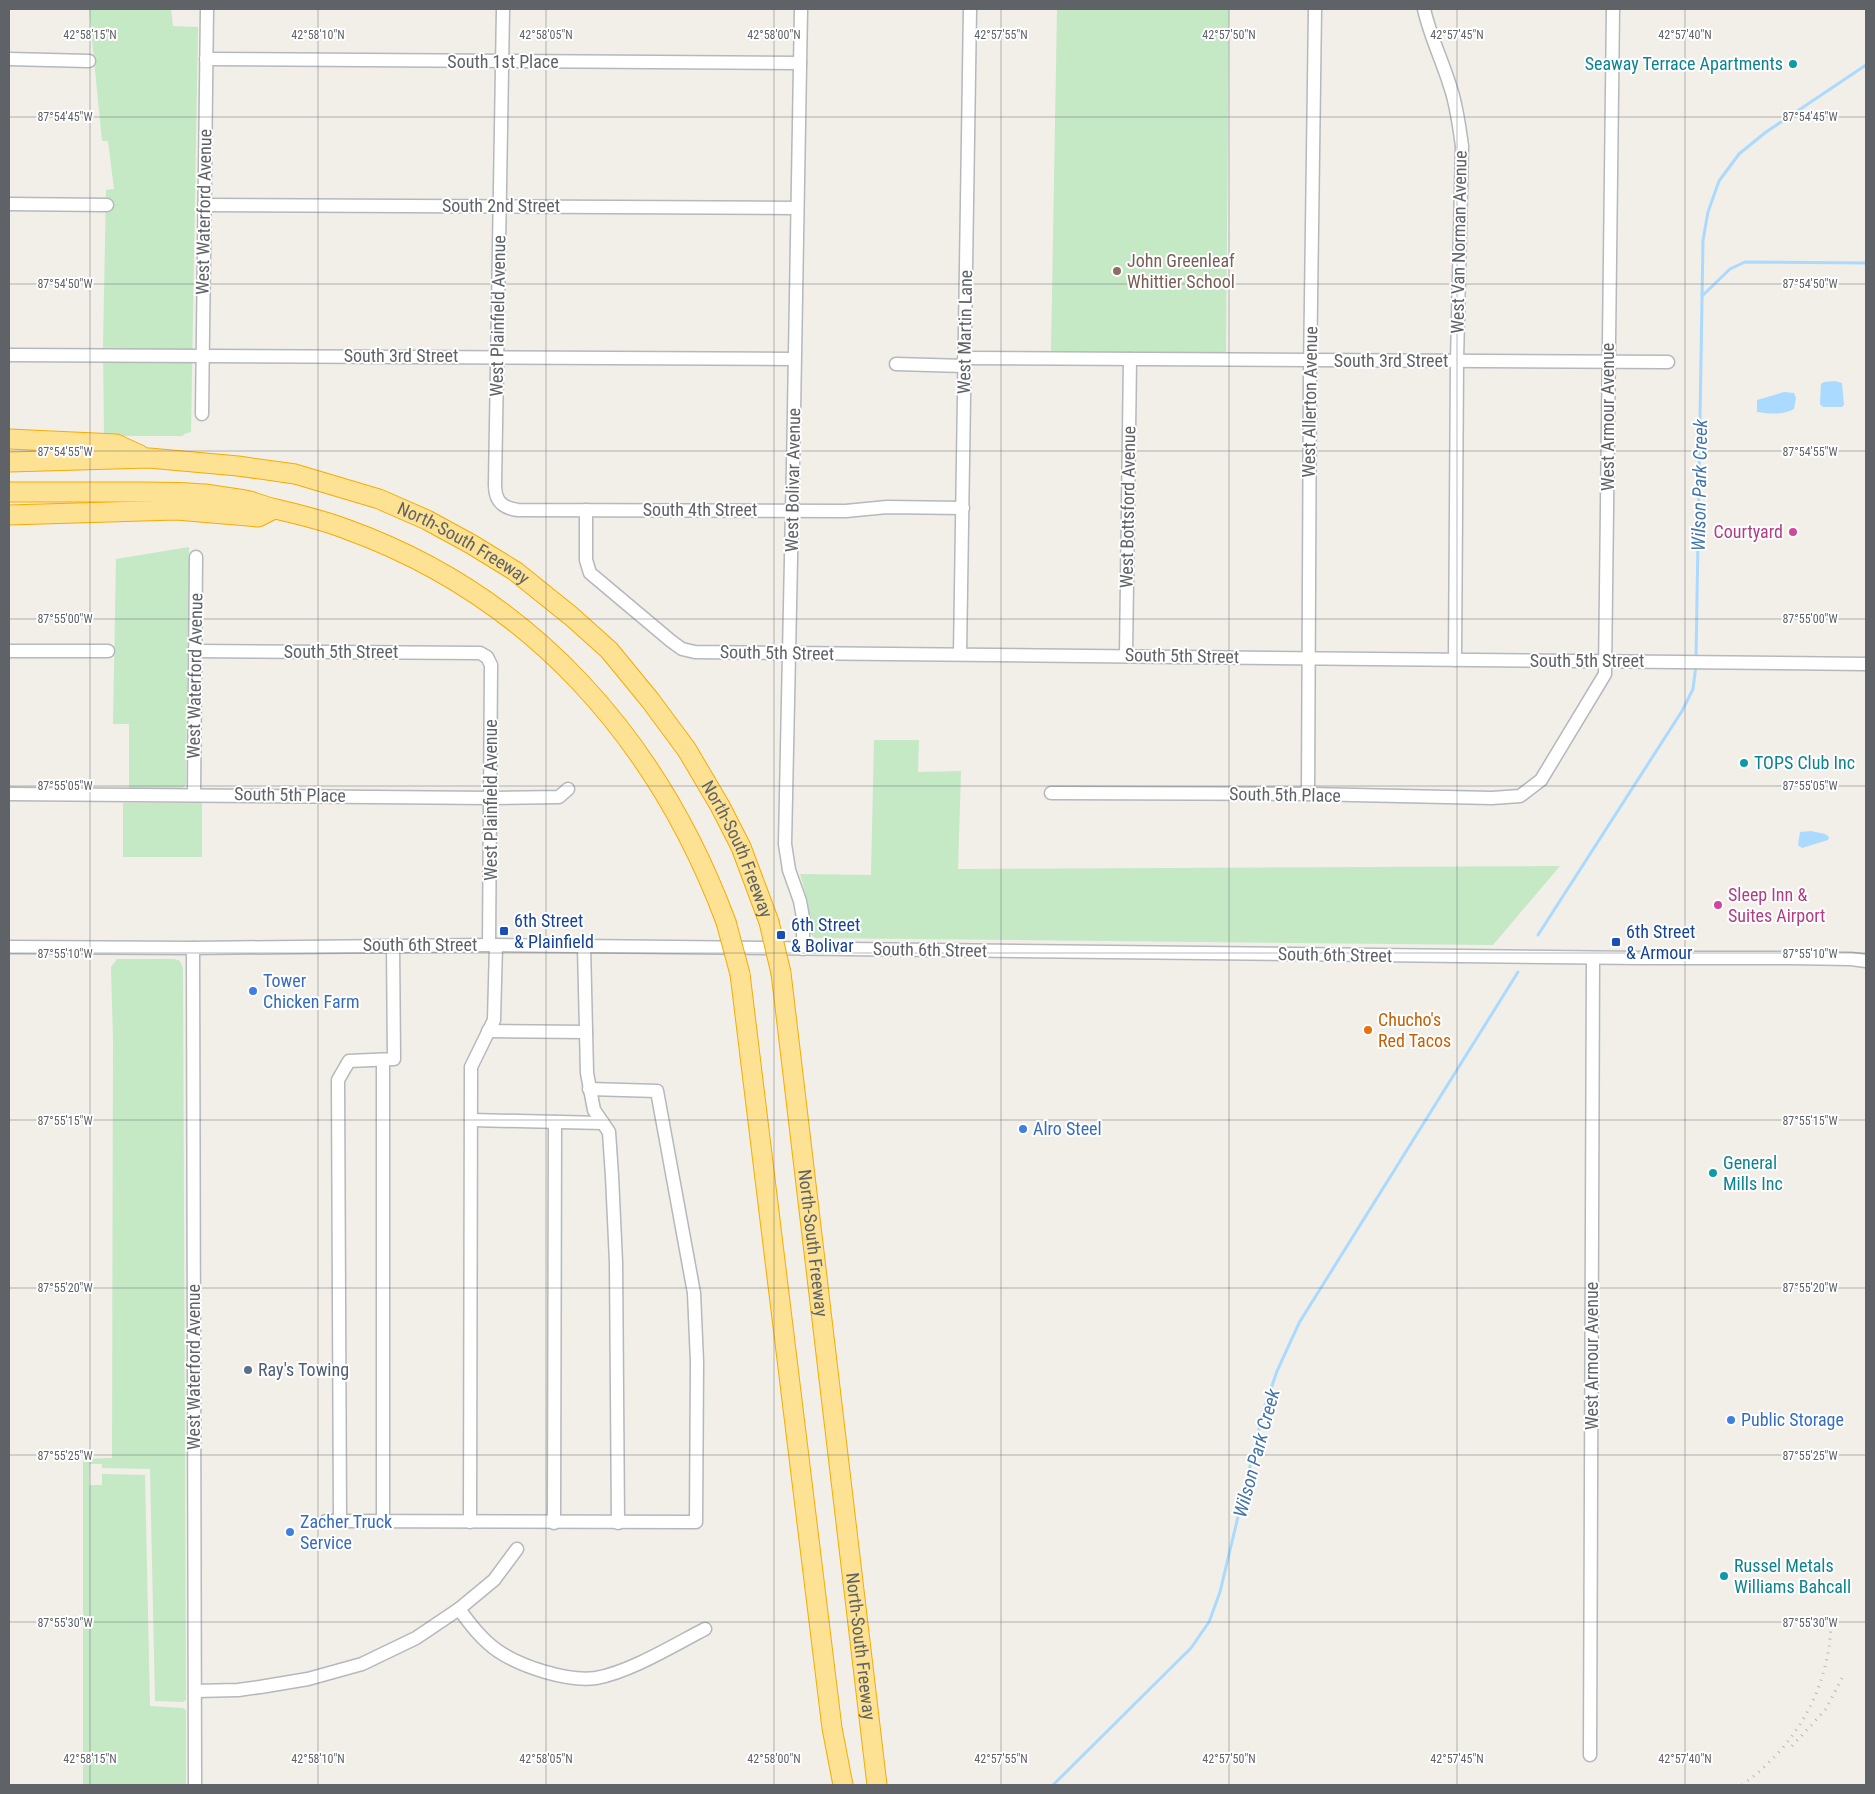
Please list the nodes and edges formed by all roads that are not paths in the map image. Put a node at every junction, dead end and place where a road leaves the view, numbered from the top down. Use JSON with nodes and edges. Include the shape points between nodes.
{"nodes":[{"id":1,"x":207,"y":9,"type":"edge"},
{"id":2,"x":503,"y":9,"type":"edge"},
{"id":3,"x":801,"y":9,"type":"edge"},
{"id":4,"x":970,"y":9,"type":"edge"},
{"id":5,"x":1315,"y":9,"type":"edge"},
{"id":6,"x":1424,"y":9,"type":"edge"},
{"id":7,"x":1613,"y":9,"type":"edge"},
{"id":8,"x":9,"y":59,"type":"edge"},
{"id":9,"x":206,"y":59,"type":"junction"},
{"id":10,"x":89,"y":60,"type":"dead end"},
{"id":11,"x":502,"y":62,"type":"junction"},
{"id":12,"x":800,"y":63,"type":"junction"},
{"id":13,"x":9,"y":204,"type":"edge"},
{"id":14,"x":205,"y":205,"type":"junction"},
{"id":15,"x":107,"y":206,"type":"dead end"},
{"id":16,"x":500,"y":206,"type":"junction"},
{"id":17,"x":797,"y":208,"type":"junction"},
{"id":18,"x":9,"y":355,"type":"edge"},
{"id":19,"x":203,"y":356,"type":"junction"},
{"id":20,"x":498,"y":356,"type":"junction"},
{"id":21,"x":794,"y":359,"type":"junction"},
{"id":22,"x":1130,"y":359,"type":"junction"},
{"id":23,"x":1310,"y":361,"type":"junction"},
{"id":24,"x":1457,"y":361,"type":"junction"},
{"id":25,"x":964,"y":362,"type":"junction"},
{"id":26,"x":1608,"y":362,"type":"junction"},
{"id":27,"x":1668,"y":362,"type":"dead end"},
{"id":28,"x":896,"y":364,"type":"dead end"},
{"id":29,"x":202,"y":414,"type":"dead end"},
{"id":30,"x":9,"y":439,"type":"edge"},
{"id":31,"x":148,"y":458,"type":"junction"},
{"id":32,"x":9,"y":462,"type":"edge"},
{"id":33,"x":9,"y":492,"type":"edge"},
{"id":34,"x":499,"y":502,"type":"joint"},
{"id":35,"x":963,"y":508,"type":"junction"},
{"id":36,"x":274,"y":509,"type":"junction"},
{"id":37,"x":586,"y":510,"type":"junction"},
{"id":38,"x":793,"y":510,"type":"junction"},
{"id":39,"x":9,"y":515,"type":"edge"},
{"id":40,"x":196,"y":556,"type":"dead end"},
{"id":41,"x":9,"y":650,"type":"edge"},
{"id":42,"x":108,"y":651,"type":"dead end"},
{"id":43,"x":194,"y":651,"type":"junction"},
{"id":44,"x":790,"y":654,"type":"junction"},
{"id":45,"x":960,"y":654,"type":"junction"},
{"id":46,"x":1126,"y":655,"type":"junction"},
{"id":47,"x":487,"y":656,"type":"joint"},
{"id":48,"x":1308,"y":658,"type":"junction"},
{"id":49,"x":1455,"y":660,"type":"junction"},
{"id":50,"x":1606,"y":661,"type":"junction"},
{"id":51,"x":1866,"y":664,"type":"edge"},
{"id":52,"x":568,"y":789,"type":"dead end"},
{"id":53,"x":9,"y":794,"type":"edge"},
{"id":54,"x":1051,"y":794,"type":"dead end"},
{"id":55,"x":1308,"y":794,"type":"junction"},
{"id":56,"x":194,"y":795,"type":"junction"},
{"id":57,"x":1520,"y":796,"type":"joint"},
{"id":58,"x":491,"y":798,"type":"junction"},
{"id":59,"x":393,"y":945,"type":"junction"},
{"id":60,"x":493,"y":945,"type":"junction"},
{"id":61,"x":584,"y":946,"type":"junction"},
{"id":62,"x":9,"y":948,"type":"edge"},
{"id":63,"x":193,"y":948,"type":"junction"},
{"id":64,"x":803,"y":949,"type":"junction"},
{"id":65,"x":1866,"y":956,"type":"edge"},
{"id":66,"x":1593,"y":958,"type":"junction"},
{"id":67,"x":1852,"y":959,"type":"junction"},
{"id":68,"x":1866,"y":961,"type":"edge"},
{"id":69,"x":488,"y":1031,"type":"junction"},
{"id":70,"x":586,"y":1032,"type":"junction"},
{"id":71,"x":383,"y":1060,"type":"junction"},
{"id":72,"x":590,"y":1089,"type":"junction"},
{"id":73,"x":471,"y":1120,"type":"junction"},
{"id":74,"x":555,"y":1122,"type":"junction"},
{"id":75,"x":603,"y":1123,"type":"junction"},
{"id":76,"x":326,"y":1521,"type":"dead end"},
{"id":77,"x":340,"y":1521,"type":"junction"},
{"id":78,"x":383,"y":1522,"type":"junction"},
{"id":79,"x":470,"y":1522,"type":"junction"},
{"id":80,"x":554,"y":1523,"type":"junction"},
{"id":81,"x":618,"y":1523,"type":"junction"},
{"id":82,"x":517,"y":1549,"type":"dead end"},
{"id":83,"x":459,"y":1609,"type":"junction"},
{"id":84,"x":705,"y":1629,"type":"dead end"},
{"id":85,"x":195,"y":1691,"type":"junction"},
{"id":86,"x":832,"y":1728,"type":"junction"},
{"id":87,"x":1590,"y":1754,"type":"dead end"},
{"id":88,"x":195,"y":1785,"type":"edge"},
{"id":89,"x":831,"y":1785,"type":"edge"},
{"id":90,"x":843,"y":1785,"type":"edge"},
{"id":91,"x":877,"y":1785,"type":"edge"}],
"edges":[{"from":1,"to":9,"type":"street","name":"West Waterford Avenue"},
{"from":2,"to":11,"type":"street","name":"West Plainfield Avenue"},
{"from":3,"to":12,"type":"street","name":"West Bolivar Avenue"},
{"from":4,"to":25,"type":"street","name":"West Martin Lane"},
{"from":5,"to":23,"type":"street","name":"West Allerton Avenue"},
{"from":6,"to":24,"type":"street","name":"West Van Norman Avenue","via":[[1458,114],[1462,146]]},
{"from":7,"to":26,"type":"street","name":"West Armour Avenue"},
{"from":8,"to":10,"type":"street"},
{"from":9,"to":11,"type":"street","name":"South 1st Place"},
{"from":9,"to":14,"type":"street","name":"West Waterford Avenue"},
{"from":11,"to":12,"type":"street","name":"South 1st Place"},
{"from":11,"to":16,"type":"street","name":"West Plainfield Avenue"},
{"from":12,"to":17,"type":"street","name":"West Bolivar Avenue"},
{"from":13,"to":15,"type":"street"},
{"from":14,"to":16,"type":"street","name":"South 2nd Street"},
{"from":14,"to":19,"type":"street","name":"West Waterford Avenue"},
{"from":16,"to":17,"type":"street","name":"South 2nd Street"},
{"from":16,"to":20,"type":"street","name":"West Plainfield Avenue"},
{"from":17,"to":21,"type":"street","name":"West Bolivar Avenue"},
{"from":18,"to":19,"type":"street","name":"South 3rd Street"},
{"from":19,"to":20,"type":"street","name":"South 3rd Street"},
{"from":19,"to":29,"type":"street","name":"West Waterford Avenue"},
{"from":20,"to":21,"type":"street","name":"South 3rd Street"},
{"from":20,"to":34,"type":"street","name":"West Plainfield Avenue","via":[[496,490]]},
{"from":21,"to":38,"type":"street","name":"West Bolivar Avenue"},
{"from":22,"to":23,"type":"street","name":"South 3rd Street"},
{"from":22,"to":25,"type":"street","name":"South 3rd Street"},
{"from":22,"to":46,"type":"street","name":"West Bottsford Avenue"},
{"from":23,"to":24,"type":"street","name":"South 3rd Street"},
{"from":23,"to":48,"type":"street","name":"West Allerton Avenue"},
{"from":24,"to":26,"type":"street","name":"South 3rd Street"},
{"from":24,"to":49,"type":"street","name":"West Van Norman Avenue"},
{"from":25,"to":28,"type":"street","name":"South 3rd Street"},
{"from":25,"to":35,"type":"street","name":"West Martin Lane"},
{"from":26,"to":27,"type":"street","name":"South 3rd Street"},
{"from":26,"to":50,"type":"street","name":"West Armour Avenue"},
{"from":30,"to":31,"type":"highway","via":[[116,444]]},
{"from":31,"to":32,"type":"highway","name":"North-South Freeway"},
{"from":31,"to":91,"type":"highway","name":"North-South Freeway","bridge":true,"via":[[295,474],[347,489],[427,520],[515,572],[609,650],[687,750],[741,847],[769,922],[781,973]]},
{"from":33,"to":36,"type":"highway","name":"North-South Freeway","via":[[196,494],[250,501]]},
{"from":34,"to":37,"type":"street","name":"South 4th Street","via":[[511,509]]},
{"from":35,"to":38,"type":"street","name":"South 4th Street"},
{"from":35,"to":45,"type":"street","name":"West Martin Lane"},
{"from":36,"to":39,"type":"highway","via":[[258,517],[167,510]]},
{"from":36,"to":86,"type":"highway","name":"North-South Freeway","bridge":true,"via":[[346,528],[396,548],[476,593],[523,628],[586,688],[618,726],[661,785],[711,880],[740,974]]},
{"from":37,"to":38,"type":"street","name":"South 4th Street"},
{"from":37,"to":44,"type":"street","name":"South 5th Street","via":[[586,560],[590,573],[671,642],[695,652]]},
{"from":38,"to":44,"type":"street","name":"West Bolivar Avenue"},
{"from":40,"to":43,"type":"street","name":"West Waterford Avenue"},
{"from":41,"to":42,"type":"street"},
{"from":43,"to":47,"type":"street","name":"South 5th Street","via":[[480,653]]},
{"from":43,"to":56,"type":"street","name":"West Waterford Avenue"},
{"from":44,"to":45,"type":"street","name":"South 5th Street"},
{"from":44,"to":64,"type":"street","name":"West Bolivar Avenue","via":[[785,844],[802,910]]},
{"from":45,"to":46,"type":"street","name":"South 5th Street"},
{"from":46,"to":48,"type":"street","name":"South 5th Street"},
{"from":47,"to":58,"type":"street","name":"West Plainfield Avenue","via":[[491,665]]},
{"from":48,"to":49,"type":"street","name":"South 5th Street"},
{"from":48,"to":55,"type":"street","name":"West Allerton Avenue"},
{"from":49,"to":50,"type":"street","name":"South 5th Street"},
{"from":50,"to":51,"type":"street","name":"South 5th Street"},
{"from":50,"to":57,"type":"street","name":"West Armour Avenue","via":[[1605,674],[1541,780]]},
{"from":52,"to":58,"type":"street","name":"South 5th Place","via":[[560,797]]},
{"from":53,"to":56,"type":"street","name":"South 5th Place"},
{"from":54,"to":55,"type":"street","name":"South 5th Place"},
{"from":55,"to":57,"type":"street","name":"South 5th Place"},
{"from":56,"to":58,"type":"street","name":"South 5th Place"},
{"from":58,"to":60,"type":"street","name":"West Plainfield Avenue"},
{"from":59,"to":60,"type":"street","name":"South 6th Street"},
{"from":59,"to":63,"type":"street","name":"South 6th Street"},
{"from":59,"to":71,"type":"street","via":[[394,1060]]},
{"from":60,"to":61,"type":"street","name":"South 6th Street"},
{"from":60,"to":69,"type":"street","name":"West Plainfield Avenue","via":[[494,1020]]},
{"from":61,"to":64,"type":"street","name":"South 6th Street"},
{"from":61,"to":70,"type":"street"},
{"from":62,"to":63,"type":"street","name":"South 6th Street"},
{"from":63,"to":85,"type":"street","name":"West Waterford Avenue"},
{"from":64,"to":66,"type":"street","name":"South 6th Street"},
{"from":65,"to":67,"type":"street","name":"South 6th Street"},
{"from":66,"to":67,"type":"street","name":"South 6th Street"},
{"from":66,"to":87,"type":"street","name":"West Armour Avenue"},
{"from":67,"to":68,"type":"street","name":"South 6th Street"},
{"from":69,"to":70,"type":"street"},
{"from":69,"to":73,"type":"street","name":"West Plainfield Avenue","via":[[471,1068]]},
{"from":70,"to":72,"type":"street"},
{"from":71,"to":77,"type":"street","via":[[349,1061],[338,1080]]},
{"from":71,"to":78,"type":"street"},
{"from":72,"to":75,"type":"street","via":[[594,1110]]},
{"from":72,"to":81,"type":"street","via":[[657,1091],[694,1293],[696,1522]]},
{"from":73,"to":74,"type":"street"},
{"from":73,"to":79,"type":"street","name":"West Plainfield Avenue"},
{"from":74,"to":75,"type":"street"},
{"from":74,"to":80,"type":"street"},
{"from":75,"to":81,"type":"street","via":[[609,1132],[616,1262]]},
{"from":76,"to":77,"type":"street"},
{"from":77,"to":78,"type":"street"},
{"from":78,"to":79,"type":"street"},
{"from":79,"to":80,"type":"street"},
{"from":80,"to":81,"type":"street"},
{"from":82,"to":83,"type":"street","via":[[494,1580]]},
{"from":83,"to":84,"type":"street","via":[[474,1630],[498,1651],[530,1668],[562,1676],[596,1678],[633,1666]]},
{"from":83,"to":85,"type":"street","via":[[416,1638],[362,1664],[308,1679],[260,1687]]},
{"from":85,"to":88,"type":"street","name":"West Waterford Avenue"},
{"from":86,"to":89,"type":"highway"},
{"from":86,"to":90,"type":"highway","name":"North-South Freeway"}]}
